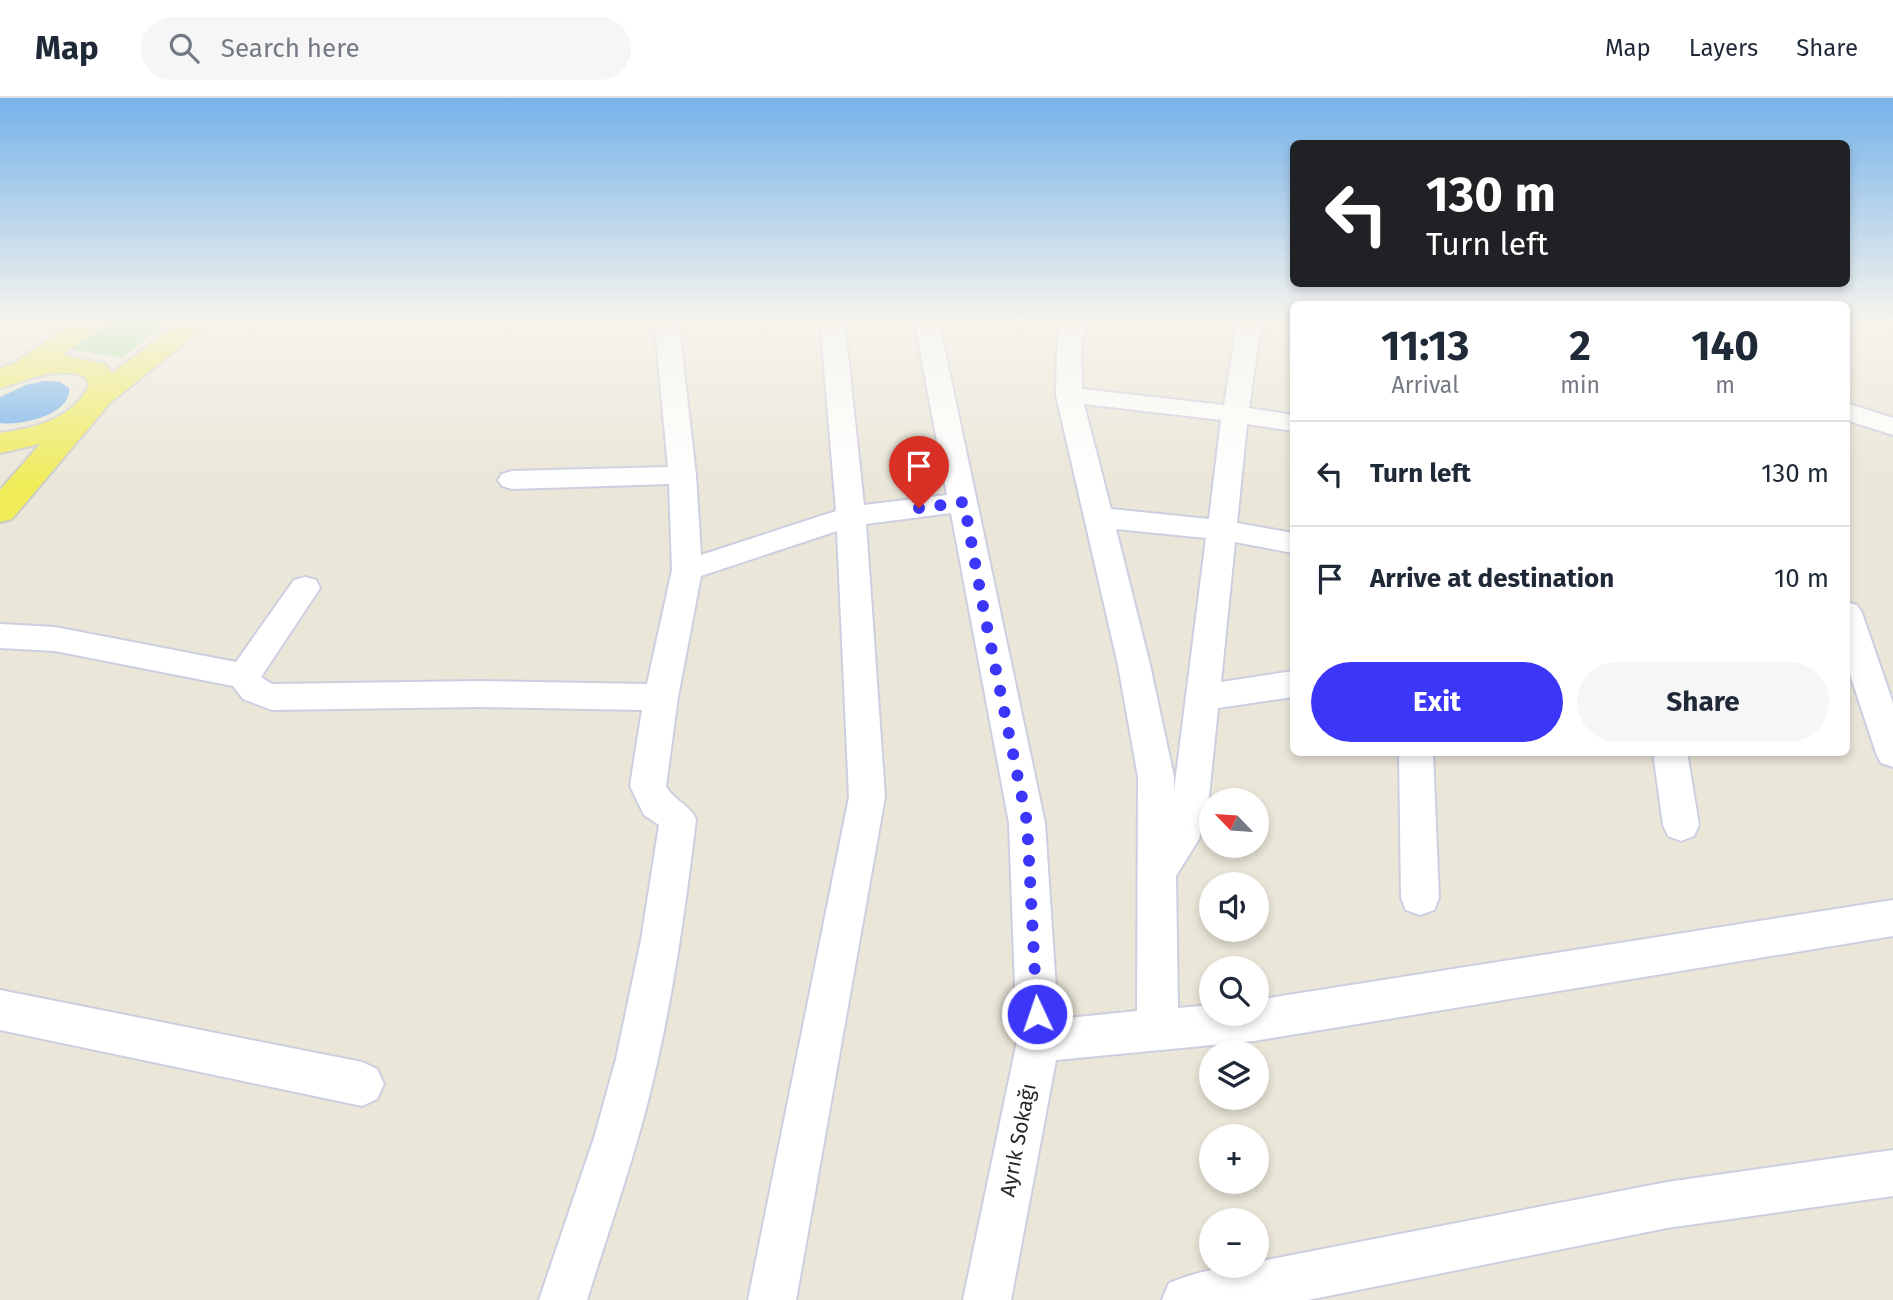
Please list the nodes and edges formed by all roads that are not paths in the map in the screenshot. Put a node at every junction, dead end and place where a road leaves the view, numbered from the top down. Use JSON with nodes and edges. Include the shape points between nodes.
{"nodes":[{"id":1,"x":99,"y":374,"type":"edge"},
{"id":2,"x":130,"y":374,"type":"edge"},
{"id":3,"x":672,"y":374,"type":"edge"},
{"id":4,"x":837,"y":374,"type":"edge"},
{"id":5,"x":938,"y":374,"type":"edge"},
{"id":6,"x":1069,"y":374,"type":"edge"},
{"id":7,"x":1241,"y":374,"type":"edge"},
{"id":8,"x":1850,"y":393,"type":"edge"},
{"id":9,"x":1069,"y":395,"type":"junction"},
{"id":10,"x":1893,"y":402,"type":"edge"},
{"id":11,"x":92,"y":404,"type":"junction"},
{"id":12,"x":1850,"y":412,"type":"edge"},
{"id":13,"x":1235,"y":414,"type":"junction"},
{"id":14,"x":1290,"y":423,"type":"edge"},
{"id":15,"x":1893,"y":428,"type":"edge"},
{"id":16,"x":0,"y":443,"type":"edge"},
{"id":17,"x":682,"y":475,"type":"junction"},
{"id":18,"x":512,"y":480,"type":"dead end"},
{"id":19,"x":964,"y":502,"type":"junction"},
{"id":20,"x":0,"y":511,"type":"edge"},
{"id":21,"x":851,"y":516,"type":"junction"},
{"id":22,"x":1097,"y":517,"type":"junction"},
{"id":23,"x":1221,"y":530,"type":"junction"},
{"id":24,"x":1290,"y":542,"type":"edge"},
{"id":25,"x":687,"y":570,"type":"junction"},
{"id":26,"x":305,"y":587,"type":"dead end"},
{"id":27,"x":1850,"y":625,"type":"edge"},
{"id":28,"x":0,"y":636,"type":"edge"},
{"id":29,"x":244,"y":676,"type":"junction"},
{"id":30,"x":1290,"y":684,"type":"edge"},
{"id":31,"x":661,"y":696,"type":"junction"},
{"id":32,"x":1203,"y":697,"type":"junction"},
{"id":33,"x":1893,"y":753,"type":"edge"},
{"id":34,"x":1416,"y":756,"type":"edge"},
{"id":35,"x":1671,"y":756,"type":"edge"},
{"id":36,"x":1681,"y":825,"type":"dead end"},
{"id":37,"x":1158,"y":871,"type":"junction"},
{"id":38,"x":1420,"y":898,"type":"dead end"},
{"id":39,"x":1893,"y":919,"type":"edge"},
{"id":40,"x":0,"y":1010,"type":"edge"},
{"id":41,"x":1158,"y":1030,"type":"junction"},
{"id":42,"x":1038,"y":1041,"type":"junction"},
{"id":43,"x":362,"y":1084,"type":"dead end"},
{"id":44,"x":1893,"y":1173,"type":"edge"},
{"id":45,"x":563,"y":1300,"type":"edge"},
{"id":46,"x":772,"y":1300,"type":"edge"},
{"id":47,"x":987,"y":1300,"type":"edge"},
{"id":48,"x":1186,"y":1300,"type":"edge"}],
"edges":[{"from":1,"to":11,"type":"main road","via":[[104,384]]},
{"from":2,"to":11,"type":"main road"},
{"from":3,"to":17,"type":"street"},
{"from":4,"to":21,"type":"street"},
{"from":5,"to":19,"type":"street","name":"Ayrık Sokağı"},
{"from":6,"to":9,"type":"street"},
{"from":7,"to":13,"type":"street"},
{"from":8,"to":10,"type":"street"},
{"from":9,"to":13,"type":"street"},
{"from":9,"to":22,"type":"street"},
{"from":11,"to":16,"type":"main road","via":[[55,429]]},
{"from":11,"to":20,"type":"main road"},
{"from":12,"to":15,"type":"street"},
{"from":13,"to":14,"type":"street"},
{"from":13,"to":23,"type":"street"},
{"from":17,"to":18,"type":"street"},
{"from":17,"to":25,"type":"street"},
{"from":19,"to":21,"type":"street"},
{"from":19,"to":42,"type":"street","name":"Ayrık Sokağı","via":[[1027,822]]},
{"from":21,"to":25,"type":"street"},
{"from":21,"to":46,"type":"street","via":[[867,797]]},
{"from":22,"to":23,"type":"street"},
{"from":22,"to":37,"type":"street","via":[[1156,777]]},
{"from":23,"to":24,"type":"street"},
{"from":23,"to":32,"type":"street"},
{"from":25,"to":31,"type":"street"},
{"from":26,"to":29,"type":"street"},
{"from":27,"to":33,"type":"street"},
{"from":28,"to":29,"type":"street","via":[[55,639]]},
{"from":29,"to":31,"type":"street","via":[[248,686],[272,697]]},
{"from":30,"to":32,"type":"street"},
{"from":31,"to":45,"type":"street","via":[[648,786],[657,804],[678,819],[672,866],[640,1045]]},
{"from":32,"to":37,"type":"street","via":[[1186,826]]},
{"from":34,"to":38,"type":"street"},
{"from":35,"to":36,"type":"street"},
{"from":37,"to":41,"type":"street"},
{"from":39,"to":41,"type":"street","via":[[1254,1021]]},
{"from":40,"to":43,"type":"street"},
{"from":41,"to":42,"type":"street"},
{"from":42,"to":47,"type":"street","name":"Ayrık Sokağı"},
{"from":44,"to":48,"type":"street","via":[[1667,1205]]}]}
